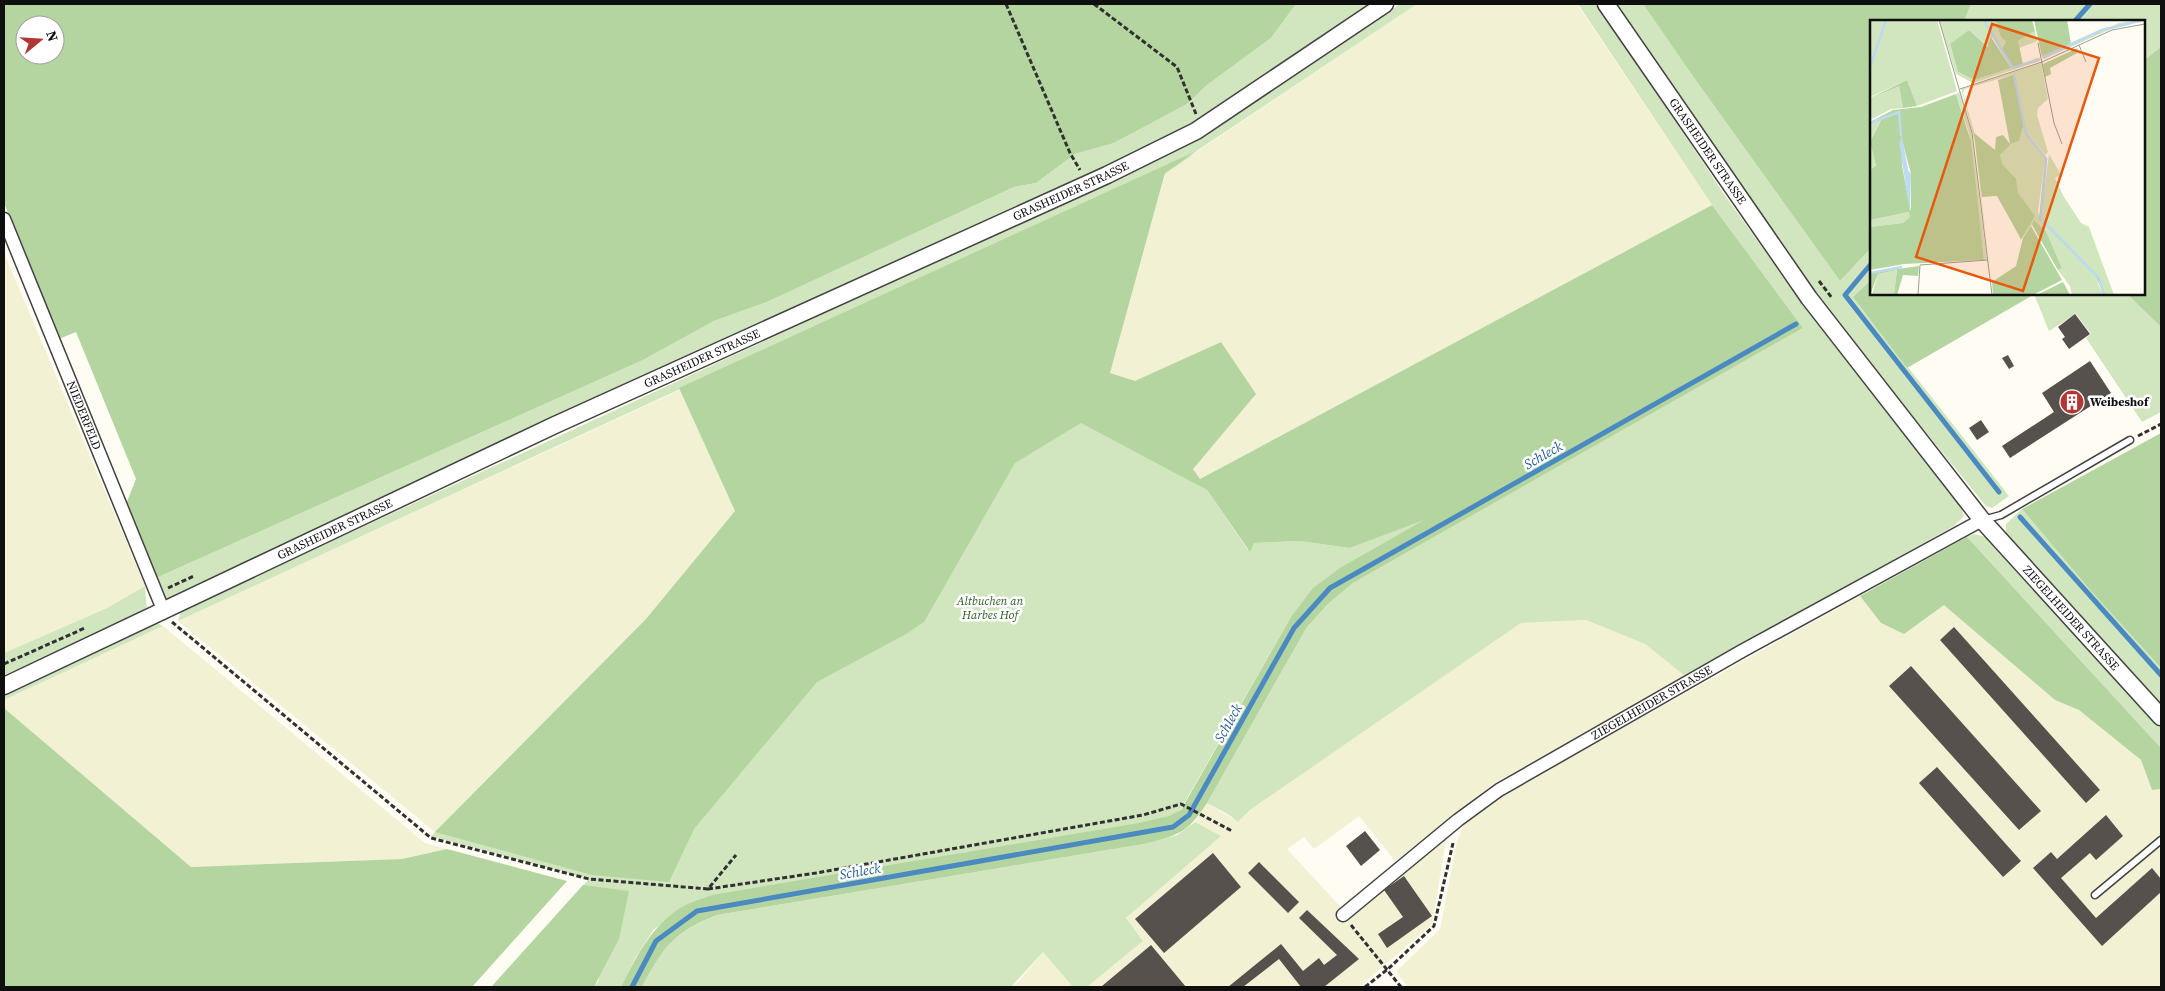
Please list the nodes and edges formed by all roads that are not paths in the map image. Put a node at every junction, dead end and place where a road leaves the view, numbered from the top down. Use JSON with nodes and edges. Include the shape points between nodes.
{"nodes":[{"id":1,"x":1385,"y":4,"type":"edge"},
{"id":2,"x":1606,"y":4,"type":"edge"},
{"id":3,"x":4,"y":220,"type":"edge"},
{"id":4,"x":1812,"y":302,"type":"joint"},
{"id":5,"x":2130,"y":440,"type":"road end"},
{"id":6,"x":1982,"y":520,"type":"junction"},
{"id":7,"x":164,"y":612,"type":"junction"},
{"id":8,"x":4,"y":686,"type":"edge"},
{"id":9,"x":2161,"y":717,"type":"edge"},
{"id":10,"x":2161,"y":840,"type":"edge"},
{"id":11,"x":2096,"y":895,"type":"dead end"},
{"id":12,"x":1343,"y":915,"type":"road end"}],
"edges":[{"from":1,"to":7,"type":"street","name":"GRASHEIDER STRASSE","via":[[1196,131],[1107,175],[555,425]]},
{"from":2,"to":4,"type":"street","name":"GRASHEIDER STRASSE"},
{"from":3,"to":7,"type":"street","name":"NIEDERFELD"},
{"from":4,"to":6,"type":"street","name":"ZIEGELHEIDER STRASSE"},
{"from":5,"to":6,"type":"lane","via":[[2001,515]]},
{"from":6,"to":9,"type":"street","name":"ZIEGELHEIDER STRASSE"},
{"from":6,"to":12,"type":"street","name":"ZIEGELHEIDER STRASSE","via":[[1733,656],[1499,790]]},
{"from":7,"to":8,"type":"street","name":"GRASHEIDER STRASSE"},
{"from":10,"to":11,"type":"lane"}]}
